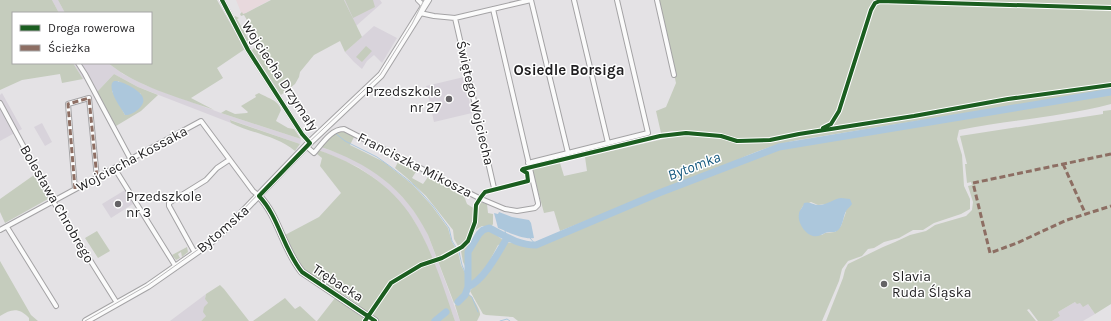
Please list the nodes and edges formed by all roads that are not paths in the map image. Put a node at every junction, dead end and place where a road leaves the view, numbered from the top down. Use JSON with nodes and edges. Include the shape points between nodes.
{"nodes":[{"id":1,"x":222,"y":0,"type":"edge"},
{"id":2,"x":418,"y":0,"type":"edge"},
{"id":3,"x":428,"y":0,"type":"edge"},
{"id":4,"x":531,"y":0,"type":"edge"},
{"id":5,"x":574,"y":0,"type":"edge"},
{"id":6,"x":617,"y":0,"type":"edge"},
{"id":7,"x":657,"y":0,"type":"edge"},
{"id":8,"x":424,"y":6,"type":"junction"},
{"id":9,"x":493,"y":9,"type":"junction"},
{"id":10,"x":420,"y":14,"type":"junction"},
{"id":11,"x":455,"y":18,"type":"junction"},
{"id":12,"x":79,"y":64,"type":"edge"},
{"id":13,"x":674,"y":75,"type":"dead end"},
{"id":14,"x":0,"y":103,"type":"edge"},
{"id":15,"x":608,"y":143,"type":"junction"},
{"id":16,"x":308,"y":144,"type":"junction"},
{"id":17,"x":568,"y":153,"type":"junction"},
{"id":18,"x":131,"y":160,"type":"junction"},
{"id":19,"x":229,"y":160,"type":"junction"},
{"id":20,"x":528,"y":163,"type":"junction"},
{"id":21,"x":115,"y":169,"type":"junction"},
{"id":22,"x":97,"y":178,"type":"junction"},
{"id":23,"x":494,"y":188,"type":"dead end"},
{"id":24,"x":75,"y":189,"type":"junction"},
{"id":25,"x":259,"y":196,"type":"junction"},
{"id":26,"x":53,"y":201,"type":"junction"},
{"id":27,"x":7,"y":226,"type":"junction"},
{"id":28,"x":0,"y":230,"type":"edge"},
{"id":29,"x":195,"y":253,"type":"junction"},
{"id":30,"x":176,"y":266,"type":"junction"},
{"id":31,"x":117,"y":304,"type":"junction"},
{"id":32,"x":56,"y":306,"type":"dead end"},
{"id":33,"x":86,"y":321,"type":"edge"},
{"id":34,"x":375,"y":321,"type":"edge"}],
"edges":[{"from":1,"to":16,"type":"street","name":"Wojciecha Drzymały","via":[[248,50]]},
{"from":2,"to":8,"type":"street"},
{"from":3,"to":8,"type":"street","name":"Bytomska"},
{"from":4,"to":9,"type":"street"},
{"from":4,"to":17,"type":"street"},
{"from":5,"to":15,"type":"street"},
{"from":6,"to":15,"type":"street","via":[[648,133]]},
{"from":7,"to":13,"type":"street"},
{"from":8,"to":10,"type":"street","name":"Bytomska"},
{"from":9,"to":11,"type":"street"},
{"from":9,"to":20,"type":"street"},
{"from":10,"to":11,"type":"street"},
{"from":10,"to":16,"type":"street","name":"Bytomska","via":[[381,75]]},
{"from":11,"to":23,"type":"street","name":"Świętego Wojciecha"},
{"from":12,"to":18,"type":"street"},
{"from":14,"to":26,"type":"street","name":"Bolesława Chrobrego"},
{"from":15,"to":17,"type":"street"},
{"from":16,"to":20,"type":"street","name":"Franciszka Mikosza","via":[[314,153],[331,134],[344,129],[479,198],[517,211],[538,205]]},
{"from":16,"to":25,"type":"street","name":"Bytomska"},
{"from":17,"to":20,"type":"street"},
{"from":18,"to":19,"type":"street","name":"Wojciecha Kossaka","via":[[201,121]]},
{"from":18,"to":21,"type":"street","name":"Wojciecha Kossaka"},
{"from":19,"to":25,"type":"street"},
{"from":19,"to":29,"type":"street","via":[[206,180],[169,203]]},
{"from":21,"to":22,"type":"street","name":"Wojciecha Kossaka"},
{"from":21,"to":30,"type":"street"},
{"from":22,"to":24,"type":"street","name":"Wojciecha Kossaka"},
{"from":22,"to":24,"type":"street","via":[[89,98],[68,104]]},
{"from":24,"to":26,"type":"street","name":"Wojciecha Kossaka"},
{"from":25,"to":29,"type":"street","name":"Bytomska","via":[[222,233]]},
{"from":25,"to":34,"type":"street","name":"Trębacka","via":[[267,205],[302,272]]},
{"from":26,"to":27,"type":"street","name":"Wojciecha Kossaka"},
{"from":26,"to":31,"type":"street","name":"Bolesława Chrobrego"},
{"from":27,"to":28,"type":"street","name":"Wojciecha Kossaka"},
{"from":27,"to":32,"type":"street"},
{"from":29,"to":30,"type":"street","name":"Bytomska"},
{"from":30,"to":31,"type":"street","name":"Bytomska"},
{"from":31,"to":33,"type":"street","name":"Bytomska"}]}
